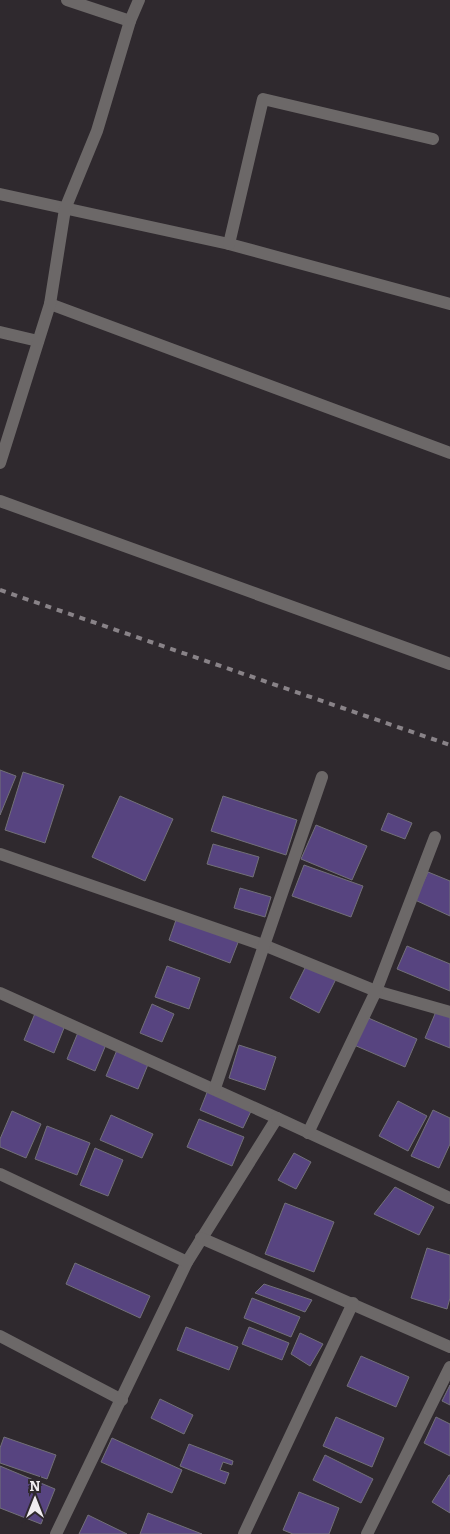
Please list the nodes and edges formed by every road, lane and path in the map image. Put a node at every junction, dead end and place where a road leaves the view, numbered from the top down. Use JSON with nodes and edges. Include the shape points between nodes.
{"nodes":[{"id":1,"x":67,"y":0,"type":"edge"},
{"id":2,"x":140,"y":0,"type":"edge"},
{"id":3,"x":130,"y":21,"type":"junction"},
{"id":4,"x":433,"y":139,"type":"dead end"},
{"id":5,"x":0,"y":194,"type":"edge"},
{"id":6,"x":65,"y":209,"type":"junction"},
{"id":7,"x":229,"y":244,"type":"junction"},
{"id":8,"x":50,"y":304,"type":"junction"},
{"id":9,"x":450,"y":304,"type":"edge"},
{"id":10,"x":0,"y":332,"type":"edge"},
{"id":11,"x":38,"y":341,"type":"junction"},
{"id":12,"x":450,"y":454,"type":"edge"},
{"id":13,"x":0,"y":463,"type":"edge"},
{"id":14,"x":0,"y":501,"type":"edge"},
{"id":15,"x":450,"y":664,"type":"edge"},
{"id":16,"x":322,"y":778,"type":"dead end"},
{"id":17,"x":435,"y":837,"type":"dead end"},
{"id":18,"x":0,"y":854,"type":"edge"},
{"id":19,"x":266,"y":946,"type":"junction"},
{"id":20,"x":376,"y":990,"type":"junction"},
{"id":21,"x":0,"y":992,"type":"edge"},
{"id":22,"x":450,"y":1012,"type":"edge"},
{"id":23,"x":215,"y":1088,"type":"junction"},
{"id":24,"x":277,"y":1118,"type":"junction"},
{"id":25,"x":308,"y":1133,"type":"junction"},
{"id":26,"x":0,"y":1174,"type":"edge"},
{"id":27,"x":450,"y":1198,"type":"edge"},
{"id":28,"x":201,"y":1238,"type":"junction"},
{"id":29,"x":187,"y":1262,"type":"junction"},
{"id":30,"x":352,"y":1303,"type":"junction"},
{"id":31,"x":0,"y":1336,"type":"edge"},
{"id":32,"x":450,"y":1347,"type":"edge"},
{"id":33,"x":450,"y":1367,"type":"edge"},
{"id":34,"x":122,"y":1400,"type":"junction"},
{"id":35,"x":56,"y":1534,"type":"edge"},
{"id":36,"x":244,"y":1534,"type":"edge"},
{"id":37,"x":368,"y":1534,"type":"edge"}],
"edges":[{"from":1,"to":3,"type":"street"},
{"from":2,"to":3,"type":"street"},
{"from":3,"to":6,"type":"street","via":[[97,131]]},
{"from":4,"to":7,"type":"street","via":[[263,99]]},
{"from":5,"to":6,"type":"street"},
{"from":6,"to":7,"type":"street"},
{"from":6,"to":8,"type":"street"},
{"from":7,"to":9,"type":"street"},
{"from":8,"to":11,"type":"street"},
{"from":8,"to":12,"type":"street"},
{"from":10,"to":11,"type":"street"},
{"from":11,"to":13,"type":"street"},
{"from":14,"to":15,"type":"street"},
{"from":16,"to":19,"type":"street"},
{"from":17,"to":20,"type":"street"},
{"from":18,"to":19,"type":"street"},
{"from":19,"to":20,"type":"street"},
{"from":19,"to":23,"type":"street"},
{"from":20,"to":22,"type":"street"},
{"from":20,"to":25,"type":"street"},
{"from":21,"to":23,"type":"street"},
{"from":23,"to":24,"type":"street"},
{"from":24,"to":25,"type":"street"},
{"from":24,"to":28,"type":"street"},
{"from":25,"to":27,"type":"street"},
{"from":26,"to":29,"type":"street"},
{"from":28,"to":29,"type":"street"},
{"from":28,"to":30,"type":"street"},
{"from":29,"to":34,"type":"street"},
{"from":30,"to":32,"type":"street"},
{"from":30,"to":36,"type":"street"},
{"from":31,"to":34,"type":"street"},
{"from":33,"to":37,"type":"street"},
{"from":34,"to":35,"type":"street"}]}
